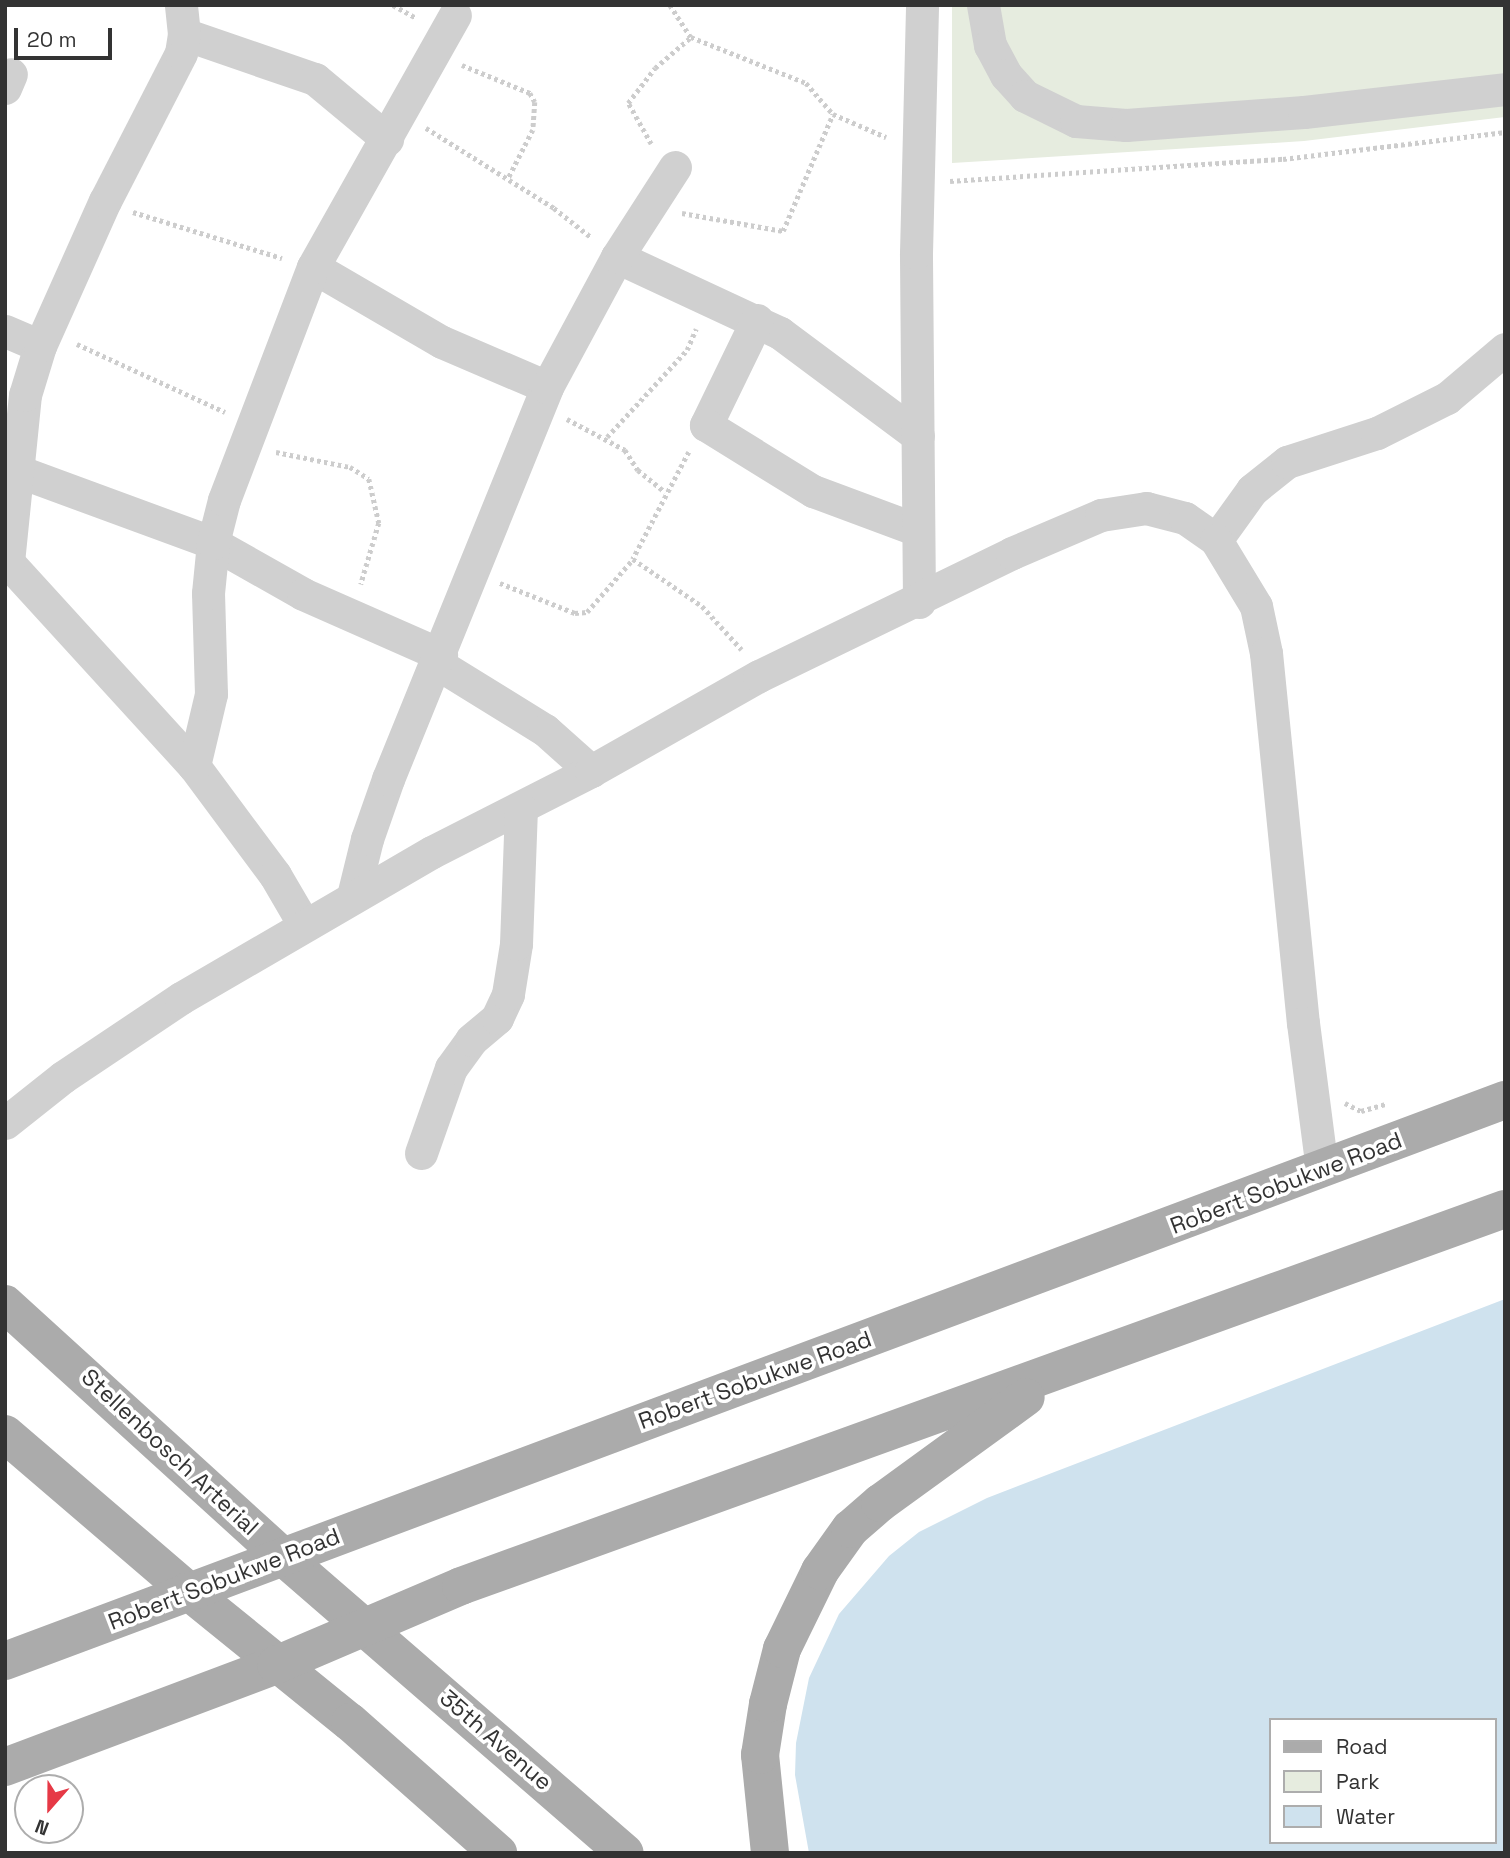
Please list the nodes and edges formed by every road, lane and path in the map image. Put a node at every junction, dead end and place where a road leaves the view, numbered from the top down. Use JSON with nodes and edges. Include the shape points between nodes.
{"nodes":[{"id":1,"x":670,"y":5,"type":"edge"},
{"id":2,"x":922,"y":5,"type":"edge"},
{"id":3,"x":983,"y":5,"type":"edge"},
{"id":4,"x":455,"y":15,"type":"dead end"},
{"id":5,"x":182,"y":20,"type":"edge"},
{"id":6,"x":691,"y":37,"type":"junction"},
{"id":7,"x":434,"y":53,"type":"junction"},
{"id":8,"x":1505,"y":89,"type":"edge"},
{"id":9,"x":833,"y":114,"type":"junction"},
{"id":10,"x":394,"y":126,"type":"junction"},
{"id":11,"x":1505,"y":132,"type":"edge"},
{"id":12,"x":919,"y":151,"type":"junction"},
{"id":13,"x":675,"y":167,"type":"joint"},
{"id":14,"x":508,"y":179,"type":"junction"},
{"id":15,"x":918,"y":185,"type":"junction"},
{"id":16,"x":105,"y":201,"type":"junction"},
{"id":17,"x":651,"y":205,"type":"junction"},
{"id":18,"x":617,"y":257,"type":"junction"},
{"id":19,"x":313,"y":267,"type":"junction"},
{"id":20,"x":719,"y":302,"type":"junction"},
{"id":21,"x":757,"y":320,"type":"junction"},
{"id":22,"x":5,"y":331,"type":"edge"},
{"id":23,"x":40,"y":346,"type":"junction"},
{"id":24,"x":1505,"y":349,"type":"edge"},
{"id":25,"x":544,"y":397,"type":"junction"},
{"id":26,"x":706,"y":425,"type":"junction"},
{"id":27,"x":247,"y":436,"type":"junction"},
{"id":28,"x":918,"y":436,"type":"junction"},
{"id":29,"x":607,"y":437,"type":"junction"},
{"id":30,"x":15,"y":470,"type":"junction"},
{"id":31,"x":665,"y":492,"type":"junction"},
{"id":32,"x":915,"y":530,"type":"junction"},
{"id":33,"x":1216,"y":540,"type":"junction"},
{"id":34,"x":213,"y":543,"type":"junction"},
{"id":35,"x":633,"y":559,"type":"junction"},
{"id":36,"x":7,"y":561,"type":"edge"},
{"id":37,"x":473,"y":572,"type":"junction"},
{"id":38,"x":919,"y":602,"type":"junction"},
{"id":39,"x":350,"y":617,"type":"junction"},
{"id":40,"x":440,"y":660,"type":"junction"},
{"id":41,"x":759,"y":676,"type":"junction"},
{"id":42,"x":194,"y":766,"type":"junction"},
{"id":43,"x":591,"y":771,"type":"junction"},
{"id":44,"x":521,"y":809,"type":"junction"},
{"id":45,"x":354,"y":896,"type":"junction"},
{"id":46,"x":303,"y":923,"type":"junction"},
{"id":47,"x":1505,"y":1100,"type":"edge"},
{"id":48,"x":5,"y":1123,"type":"edge"},
{"id":49,"x":421,"y":1153,"type":"dead end"},
{"id":50,"x":1322,"y":1170,"type":"junction"},
{"id":51,"x":1505,"y":1209,"type":"edge"},
{"id":52,"x":5,"y":1304,"type":"edge"},
{"id":53,"x":1062,"y":1371,"type":"junction"},
{"id":54,"x":5,"y":1434,"type":"edge"},
{"id":55,"x":283,"y":1557,"type":"junction"},
{"id":56,"x":188,"y":1591,"type":"junction"},
{"id":57,"x":368,"y":1627,"type":"junction"},
{"id":58,"x":5,"y":1661,"type":"edge"},
{"id":59,"x":276,"y":1665,"type":"junction"},
{"id":60,"x":5,"y":1767,"type":"edge"},
{"id":61,"x":498,"y":1853,"type":"edge"},
{"id":62,"x":625,"y":1853,"type":"edge"},
{"id":63,"x":770,"y":1853,"type":"edge"}],
"edges":[{"from":1,"to":6,"type":"path"},
{"from":2,"to":12,"type":"street"},
{"from":3,"to":8,"type":"street","via":[[990,45],[1006,75],[1025,96],[1076,121],[1126,125],[1304,112]]},
{"from":4,"to":7,"type":"street"},
{"from":5,"to":10,"type":"street","via":[[315,79]]},
{"from":5,"to":16,"type":"street","via":[[174,70],[143,121]]},
{"from":6,"to":9,"type":"path","via":[[806,83]]},
{"from":6,"to":13,"type":"path","via":[[655,68],[628,103],[644,138]]},
{"from":7,"to":10,"type":"street"},
{"from":7,"to":14,"type":"path","via":[[530,93],[535,102],[533,130]]},
{"from":9,"to":12,"type":"path"},
{"from":9,"to":17,"type":"path","via":[[783,231]]},
{"from":10,"to":14,"type":"path"},
{"from":10,"to":19,"type":"street"},
{"from":11,"to":15,"type":"path","via":[[1283,159],[1019,173]]},
{"from":12,"to":15,"type":"street"},
{"from":13,"to":17,"type":"street"},
{"from":14,"to":18,"type":"path"},
{"from":15,"to":28,"type":"street"},
{"from":16,"to":19,"type":"path","via":[[155,221]]},
{"from":16,"to":23,"type":"street"},
{"from":17,"to":18,"type":"street"},
{"from":18,"to":20,"type":"street"},
{"from":18,"to":25,"type":"street"},
{"from":19,"to":25,"type":"street"},
{"from":19,"to":27,"type":"street"},
{"from":20,"to":21,"type":"street"},
{"from":20,"to":29,"type":"path","via":[[701,318],[687,350]]},
{"from":21,"to":26,"type":"street"},
{"from":21,"to":28,"type":"street","via":[[839,374]]},
{"from":22,"to":23,"type":"street"},
{"from":23,"to":27,"type":"path","via":[[71,342],[194,394]]},
{"from":23,"to":30,"type":"street","via":[[25,395]]},
{"from":24,"to":33,"type":"street","via":[[1447,398],[1377,433],[1287,462],[1252,490]]},
{"from":25,"to":29,"type":"path"},
{"from":25,"to":37,"type":"street"},
{"from":26,"to":31,"type":"path"},
{"from":26,"to":32,"type":"street","via":[[813,491]]},
{"from":27,"to":34,"type":"street"},
{"from":27,"to":39,"type":"path","via":[[350,467],[369,479],[379,523]]},
{"from":28,"to":32,"type":"street"},
{"from":29,"to":31,"type":"path"},
{"from":30,"to":34,"type":"street"},
{"from":30,"to":36,"type":"street"},
{"from":31,"to":35,"type":"path"},
{"from":32,"to":38,"type":"street"},
{"from":33,"to":38,"type":"street","via":[[1185,518],[1146,508],[1101,515],[1012,553]]},
{"from":33,"to":50,"type":"street","via":[[1256,606],[1266,653],[1298,986]]},
{"from":34,"to":39,"type":"street"},
{"from":34,"to":42,"type":"street","via":[[208,635],[211,694]]},
{"from":35,"to":37,"type":"path","via":[[597,604],[575,613]]},
{"from":35,"to":41,"type":"path","via":[[702,606]]},
{"from":36,"to":42,"type":"street"},
{"from":37,"to":40,"type":"street"},
{"from":38,"to":41,"type":"street"},
{"from":39,"to":40,"type":"street"},
{"from":40,"to":43,"type":"street","via":[[545,730]]},
{"from":40,"to":45,"type":"street","via":[[384,791]]},
{"from":41,"to":43,"type":"street"},
{"from":42,"to":46,"type":"street","via":[[275,875]]},
{"from":43,"to":44,"type":"street"},
{"from":44,"to":45,"type":"street"},
{"from":44,"to":49,"type":"street","via":[[516,944],[508,994],[497,1018],[471,1040],[451,1068]]},
{"from":45,"to":46,"type":"street"},
{"from":46,"to":48,"type":"street","via":[[73,1070]]},
{"from":47,"to":50,"type":"main road","name":"Robert Sobukwe Road"},
{"from":50,"to":55,"type":"main road","name":"Robert Sobukwe Road"},
{"from":51,"to":53,"type":"main road"},
{"from":52,"to":55,"type":"main road","name":"Stellenbosch Arterial"},
{"from":53,"to":57,"type":"main road","via":[[461,1587]]},
{"from":53,"to":63,"type":"main road","via":[[880,1503],[850,1529],[820,1571],[782,1649],[768,1704],[760,1755]]},
{"from":54,"to":56,"type":"main road"},
{"from":55,"to":56,"type":"main road","name":"Robert Sobukwe Road"},
{"from":55,"to":57,"type":"main road","name":"Stellenbosch Arterial"},
{"from":56,"to":58,"type":"main road","name":"Robert Sobukwe Road"},
{"from":56,"to":59,"type":"main road"},
{"from":57,"to":59,"type":"main road"},
{"from":57,"to":62,"type":"main road","name":"35th Avenue"},
{"from":59,"to":60,"type":"main road"},
{"from":59,"to":61,"type":"main road","via":[[350,1722]]}]}
